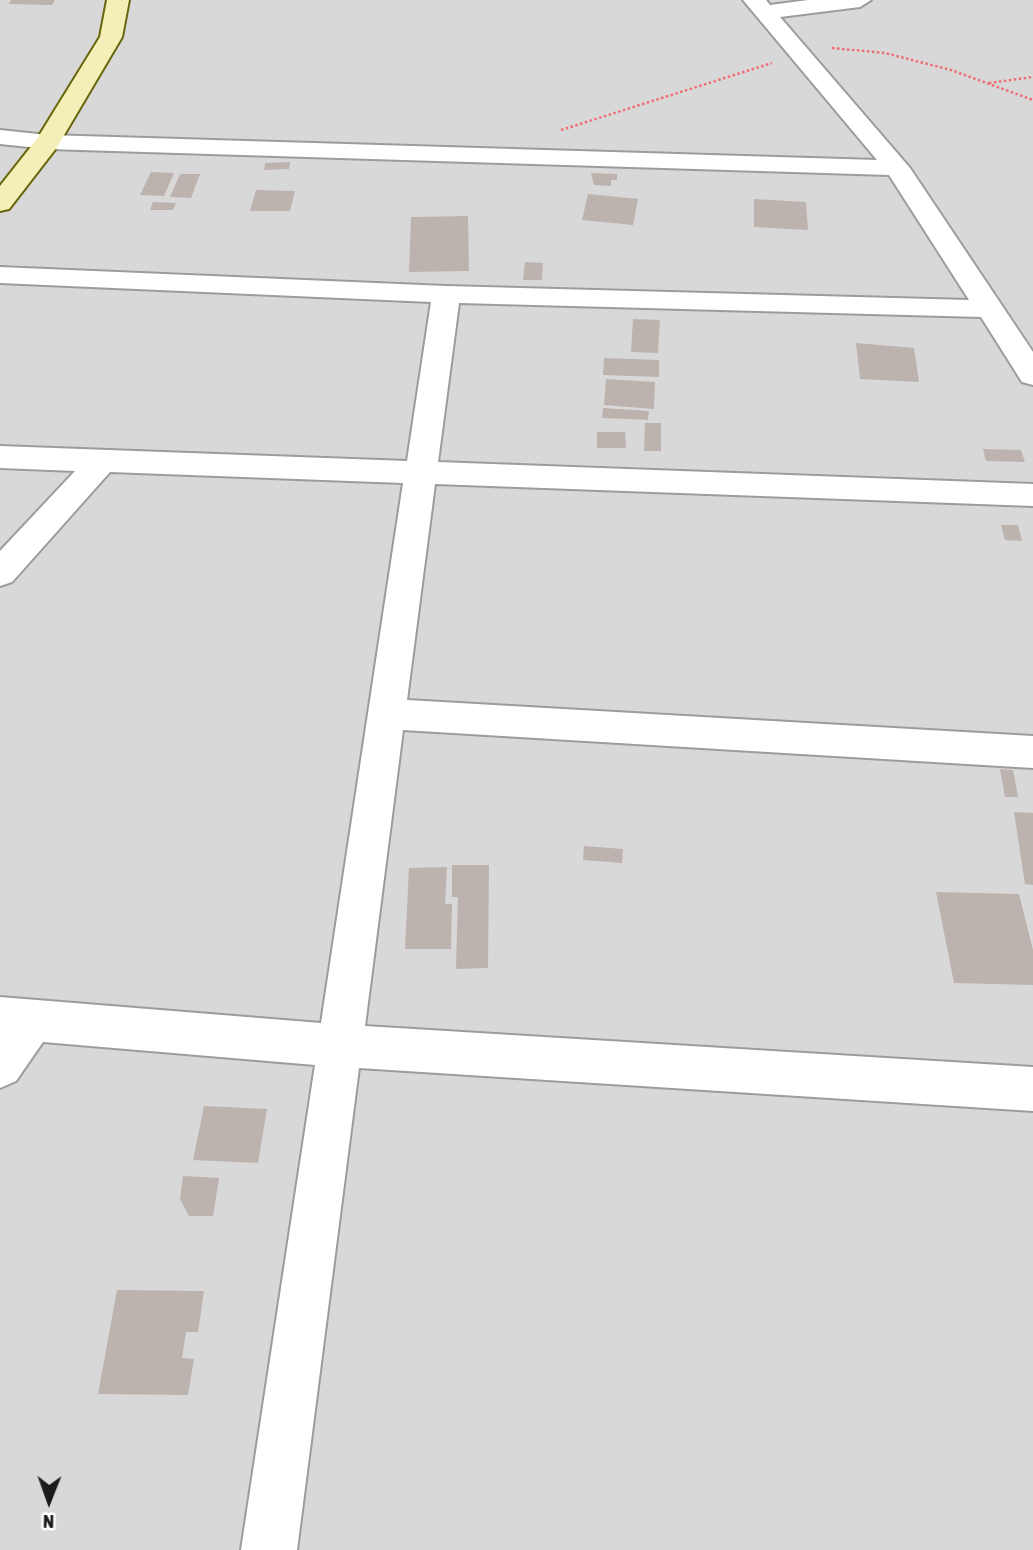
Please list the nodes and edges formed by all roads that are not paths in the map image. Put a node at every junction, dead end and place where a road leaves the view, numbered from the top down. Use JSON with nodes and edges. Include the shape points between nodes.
{"nodes":[{"id":1,"x":118,"y":0,"type":"edge"},
{"id":2,"x":860,"y":0,"type":"edge"},
{"id":3,"x":760,"y":6,"type":"edge"},
{"id":4,"x":0,"y":137,"type":"edge"},
{"id":5,"x":48,"y":142,"type":"junction"},
{"id":6,"x":897,"y":168,"type":"junction"},
{"id":7,"x":0,"y":203,"type":"edge"},
{"id":8,"x":0,"y":275,"type":"edge"},
{"id":9,"x":446,"y":294,"type":"junction"},
{"id":10,"x":989,"y":309,"type":"junction"},
{"id":11,"x":1033,"y":375,"type":"edge"},
{"id":12,"x":0,"y":457,"type":"edge"},
{"id":13,"x":103,"y":460,"type":"junction"},
{"id":14,"x":419,"y":472,"type":"junction"},
{"id":15,"x":1033,"y":495,"type":"edge"},
{"id":16,"x":0,"y":573,"type":"edge"},
{"id":17,"x":388,"y":714,"type":"junction"},
{"id":18,"x":1033,"y":752,"type":"edge"},
{"id":19,"x":17,"y":1019,"type":"edge"},
{"id":20,"x":342,"y":1046,"type":"junction"},
{"id":21,"x":0,"y":1066,"type":"edge"},
{"id":22,"x":1033,"y":1089,"type":"edge"},
{"id":23,"x":269,"y":1550,"type":"edge"}],
"edges":[{"from":1,"to":5,"type":"street","via":[[111,37]]},
{"from":2,"to":3,"type":"street"},
{"from":3,"to":6,"type":"street"},
{"from":4,"to":5,"type":"street"},
{"from":5,"to":6,"type":"street"},
{"from":5,"to":7,"type":"street"},
{"from":6,"to":10,"type":"street"},
{"from":8,"to":9,"type":"street"},
{"from":9,"to":10,"type":"street"},
{"from":9,"to":14,"type":"street"},
{"from":10,"to":11,"type":"street"},
{"from":12,"to":13,"type":"street"},
{"from":13,"to":14,"type":"street"},
{"from":13,"to":16,"type":"street"},
{"from":14,"to":15,"type":"street"},
{"from":14,"to":17,"type":"street"},
{"from":17,"to":18,"type":"street"},
{"from":17,"to":20,"type":"street"},
{"from":19,"to":20,"type":"street"},
{"from":19,"to":21,"type":"street"},
{"from":20,"to":22,"type":"street"},
{"from":20,"to":23,"type":"street"}]}
